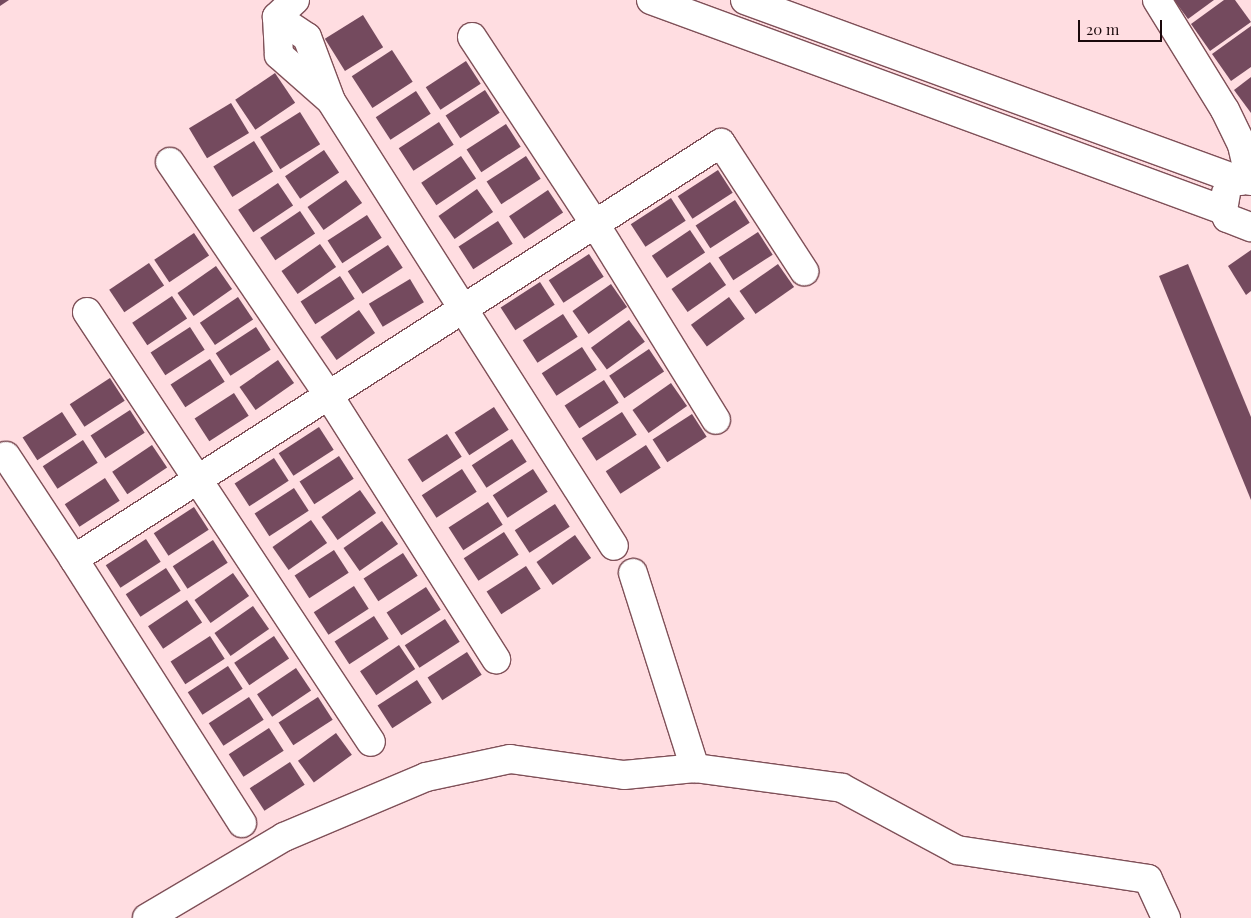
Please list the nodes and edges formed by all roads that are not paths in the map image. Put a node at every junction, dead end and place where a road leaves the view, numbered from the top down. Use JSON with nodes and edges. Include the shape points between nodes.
{"nodes":[{"id":1,"x":651,"y":0,"type":"edge"},
{"id":2,"x":1157,"y":0,"type":"edge"},
{"id":3,"x":758,"y":1,"type":"edge"},
{"id":4,"x":286,"y":8,"type":"edge"},
{"id":5,"x":472,"y":37,"type":"dead end"},
{"id":6,"x":170,"y":162,"type":"dead end"},
{"id":7,"x":1247,"y":181,"type":"edge"},
{"id":8,"x":1223,"y":210,"type":"junction"},
{"id":9,"x":596,"y":224,"type":"junction"},
{"id":10,"x":1251,"y":227,"type":"edge"},
{"id":11,"x":804,"y":271,"type":"dead end"},
{"id":12,"x":464,"y":311,"type":"junction"},
{"id":13,"x":87,"y":312,"type":"dead end"},
{"id":14,"x":329,"y":396,"type":"junction"},
{"id":15,"x":716,"y":420,"type":"dead end"},
{"id":16,"x":6,"y":456,"type":"dead end"},
{"id":17,"x":196,"y":482,"type":"junction"},
{"id":18,"x":614,"y":546,"type":"dead end"},
{"id":19,"x":74,"y":559,"type":"junction"},
{"id":20,"x":633,"y":573,"type":"dead end"},
{"id":21,"x":496,"y":659,"type":"dead end"},
{"id":22,"x":371,"y":742,"type":"dead end"},
{"id":23,"x":695,"y":768,"type":"junction"},
{"id":24,"x":242,"y":823,"type":"dead end"},
{"id":25,"x":147,"y":918,"type":"edge"},
{"id":26,"x":1166,"y":918,"type":"edge"}],
"edges":[{"from":1,"to":8,"type":"street"},
{"from":2,"to":7,"type":"street","via":[[1225,110],[1242,146]]},
{"from":3,"to":7,"type":"street"},
{"from":4,"to":12,"type":"street","via":[[307,38],[331,100]]},
{"from":5,"to":9,"type":"street"},
{"from":6,"to":14,"type":"street"},
{"from":7,"to":8,"type":"street","via":[[1226,192]]},
{"from":8,"to":10,"type":"street","via":[[1234,224]]},
{"from":9,"to":11,"type":"street","via":[[721,143]]},
{"from":9,"to":12,"type":"street"},
{"from":9,"to":15,"type":"street"},
{"from":12,"to":14,"type":"street"},
{"from":12,"to":18,"type":"street"},
{"from":13,"to":17,"type":"street"},
{"from":14,"to":17,"type":"street"},
{"from":14,"to":21,"type":"street"},
{"from":16,"to":19,"type":"street"},
{"from":17,"to":19,"type":"street"},
{"from":17,"to":22,"type":"street"},
{"from":19,"to":24,"type":"street"},
{"from":20,"to":23,"type":"street"},
{"from":23,"to":25,"type":"street","via":[[624,775],[510,760],[426,777],[284,837]]},
{"from":23,"to":26,"type":"street","via":[[842,788],[957,850],[1148,879]]}]}
